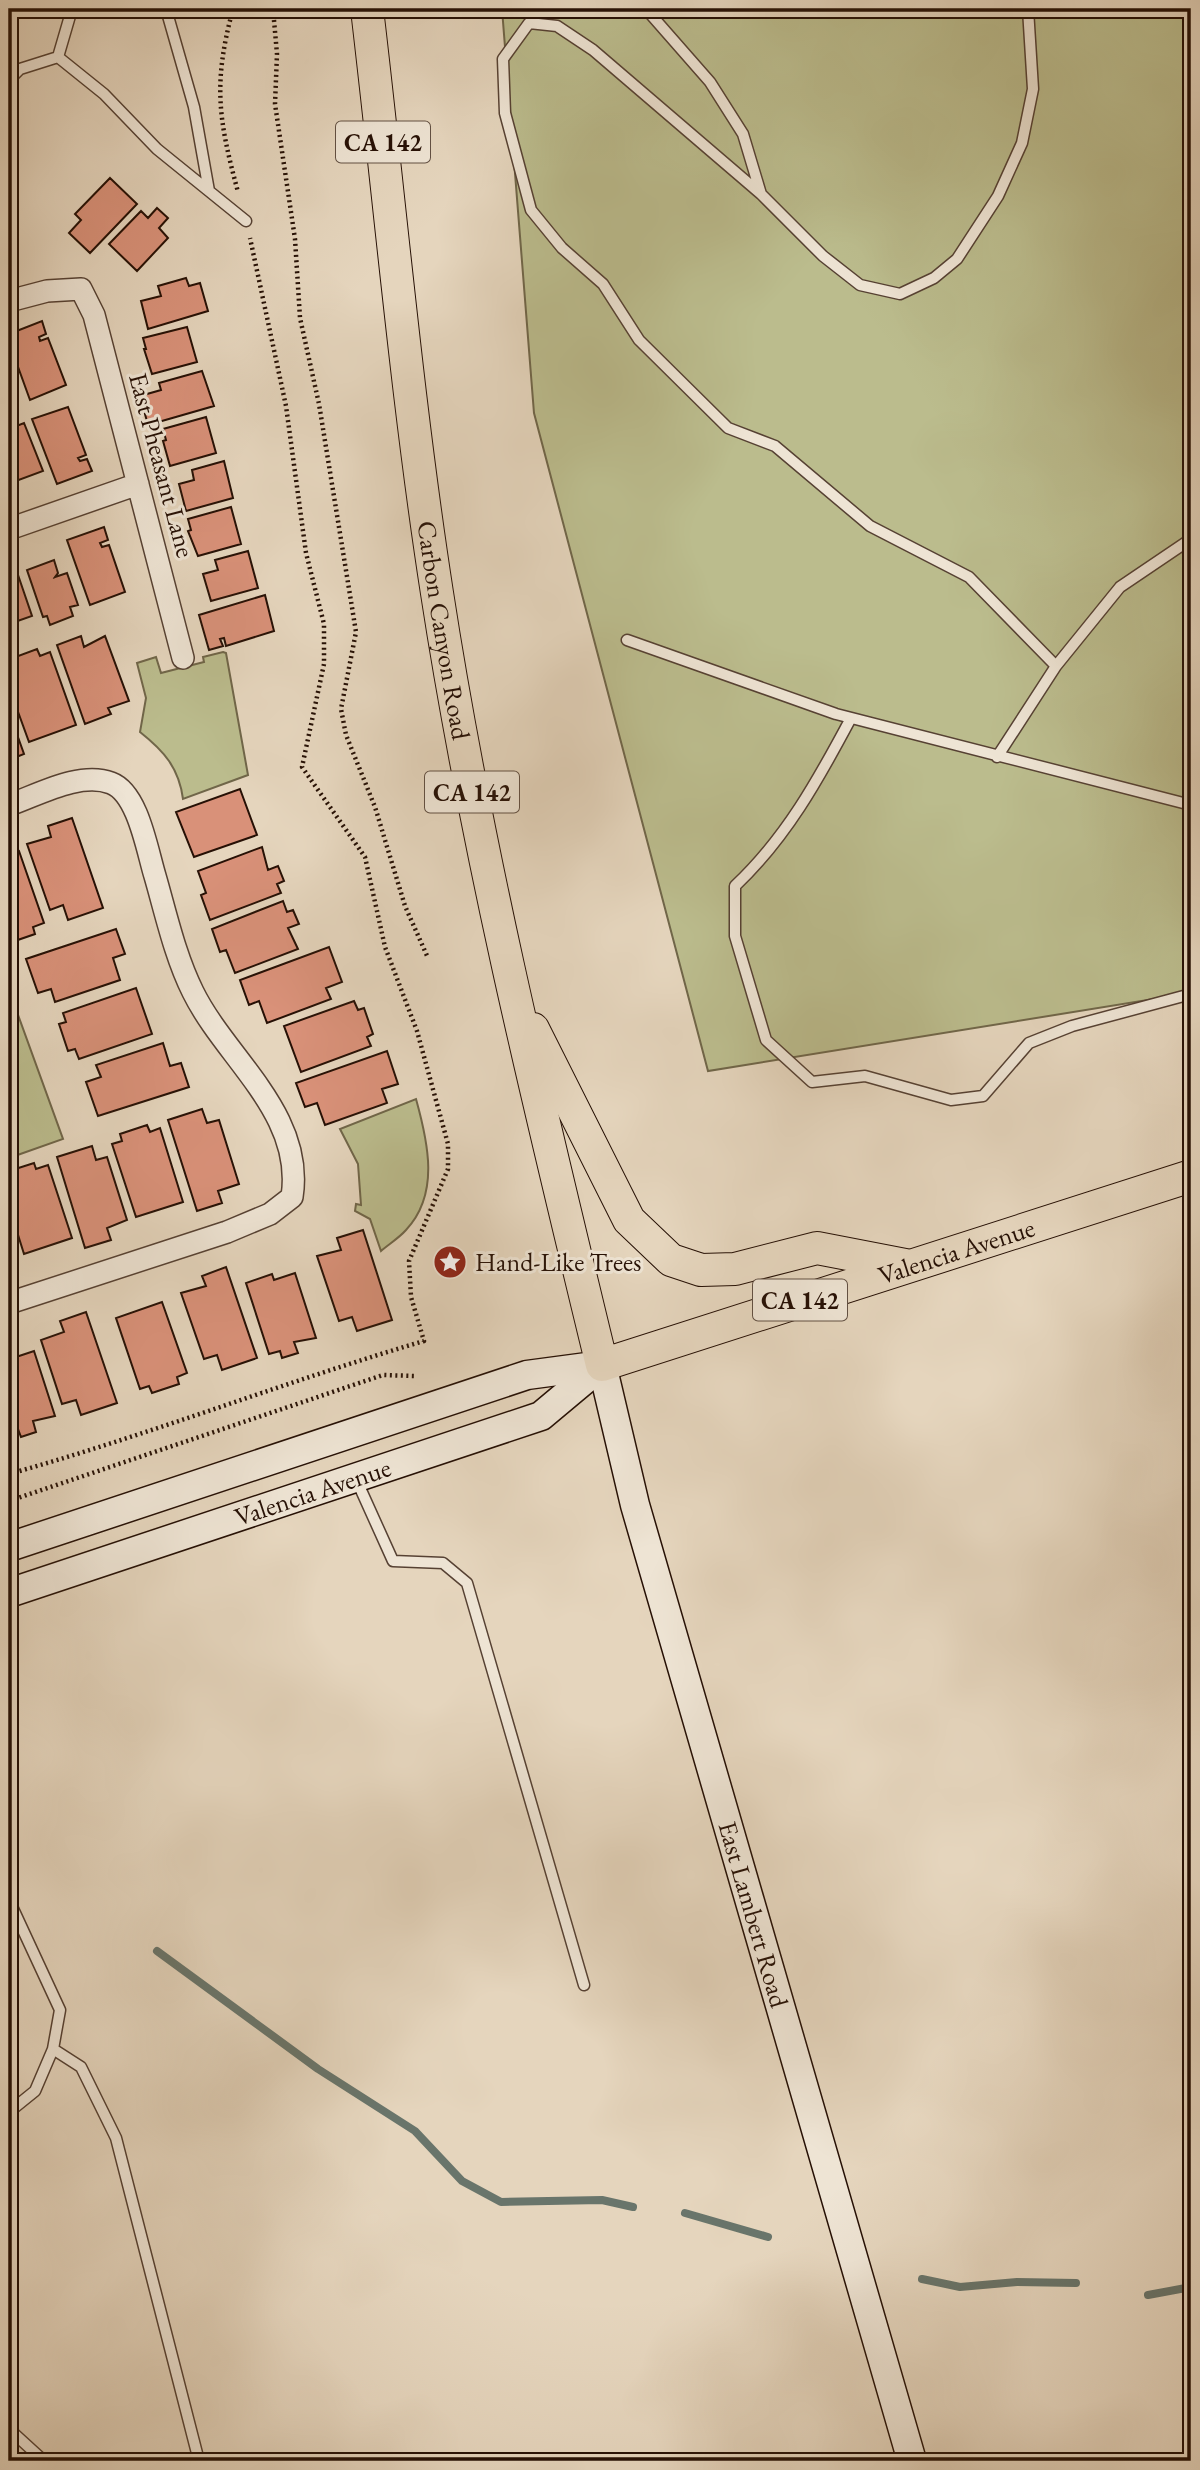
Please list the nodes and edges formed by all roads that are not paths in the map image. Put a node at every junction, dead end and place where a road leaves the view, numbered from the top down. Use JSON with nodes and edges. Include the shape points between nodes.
{"nodes":[{"id":1,"x":72,"y":9,"type":"edge"},
{"id":2,"x":166,"y":9,"type":"edge"},
{"id":3,"x":367,"y":9,"type":"edge"},
{"id":4,"x":646,"y":9,"type":"edge"},
{"id":5,"x":1028,"y":9,"type":"edge"},
{"id":6,"x":58,"y":57,"type":"junction"},
{"id":7,"x":9,"y":80,"type":"edge"},
{"id":8,"x":209,"y":191,"type":"junction"},
{"id":9,"x":761,"y":194,"type":"junction"},
{"id":10,"x":246,"y":221,"type":"road end"},
{"id":11,"x":9,"y":302,"type":"edge"},
{"id":12,"x":138,"y":484,"type":"junction"},
{"id":13,"x":9,"y":529,"type":"edge"},
{"id":14,"x":1191,"y":539,"type":"edge"},
{"id":15,"x":627,"y":640,"type":"dead end"},
{"id":16,"x":184,"y":658,"type":"dead end"},
{"id":17,"x":1056,"y":666,"type":"junction"},
{"id":18,"x":851,"y":718,"type":"junction"},
{"id":19,"x":997,"y":757,"type":"junction"},
{"id":20,"x":9,"y":804,"type":"edge"},
{"id":21,"x":1191,"y":805,"type":"edge"},
{"id":22,"x":514,"y":990,"type":"junction"},
{"id":23,"x":1191,"y":994,"type":"edge"},
{"id":24,"x":1191,"y":1176,"type":"edge"},
{"id":25,"x":908,"y":1265,"type":"junction"},
{"id":26,"x":9,"y":1303,"type":"edge"},
{"id":27,"x":602,"y":1365,"type":"junction"},
{"id":28,"x":356,"y":1479,"type":"junction"},
{"id":29,"x":9,"y":1547,"type":"edge"},
{"id":30,"x":9,"y":1593,"type":"edge"},
{"id":31,"x":9,"y":1899,"type":"edge"},
{"id":32,"x":584,"y":1985,"type":"dead end"},
{"id":33,"x":53,"y":2049,"type":"junction"},
{"id":34,"x":9,"y":2112,"type":"edge"},
{"id":35,"x":9,"y":2429,"type":"edge"},
{"id":36,"x":42,"y":2461,"type":"edge"},
{"id":37,"x":199,"y":2461,"type":"edge"},
{"id":38,"x":912,"y":2461,"type":"edge"}],
"edges":[{"from":1,"to":6,"type":"lane"},
{"from":2,"to":8,"type":"lane","via":[[194,107]]},
{"from":3,"to":22,"type":"main road","name":"Carbon Canyon Road","number":"CA 142","via":[[437,592],[468,771]]},
{"from":4,"to":9,"type":"lane","via":[[710,82],[743,134]]},
{"from":5,"to":9,"type":"lane","via":[[1033,89],[1022,143],[957,259],[934,278],[900,294],[860,285],[823,256]]},
{"from":6,"to":7,"type":"lane","via":[[20,69]]},
{"from":6,"to":8,"type":"lane"},
{"from":8,"to":10,"type":"lane"},
{"from":9,"to":17,"type":"lane","via":[[593,50],[557,26],[529,23],[503,59],[505,113],[531,209],[562,248],[603,284],[639,340],[728,428],[775,446],[870,526],[969,577]]},
{"from":11,"to":12,"type":"street","name":"East Pheasant Lane","via":[[47,290],[81,289],[94,315]]},
{"from":12,"to":13,"type":"street"},
{"from":12,"to":16,"type":"street","name":"East Pheasant Lane"},
{"from":14,"to":17,"type":"lane","via":[[1120,587]]},
{"from":15,"to":18,"type":"lane"},
{"from":17,"to":19,"type":"lane"},
{"from":18,"to":19,"type":"lane"},
{"from":18,"to":23,"type":"lane","via":[[809,797],[764,859],[735,886],[735,936],[766,1040],[812,1082],[865,1076],[951,1100],[983,1096],[1029,1043],[1072,1026]]},
{"from":19,"to":21,"type":"lane"},
{"from":20,"to":26,"type":"street","via":[[84,779],[112,783],[133,804],[194,994],[270,1102],[296,1173],[292,1197],[270,1214]]},
{"from":22,"to":25,"type":"main road","number":"CA 142","via":[[629,1220],[670,1260],[701,1270],[735,1269],[817,1248]]},
{"from":22,"to":27,"type":"main road","name":"Carbon Canyon Road","number":"CA 142"},
{"from":24,"to":25,"type":"main road","name":"Valencia Avenue","number":"CA 142"},
{"from":25,"to":27,"type":"main road","name":"Valencia Avenue","number":"CA 142"},
{"from":27,"to":28,"type":"street","name":"Valencia Avenue","via":[[541,1416]]},
{"from":27,"to":29,"type":"street","name":"Valencia Avenue","via":[[527,1374]]},
{"from":27,"to":38,"type":"street","name":"East Lambert Road","via":[[635,1505]]},
{"from":28,"to":30,"type":"street","name":"Valencia Avenue"},
{"from":28,"to":32,"type":"lane","via":[[393,1561],[443,1563],[467,1583]]},
{"from":31,"to":33,"type":"lane","via":[[60,2010]]},
{"from":33,"to":34,"type":"lane","via":[[35,2091]]},
{"from":33,"to":37,"type":"lane","via":[[81,2067],[116,2138]]},
{"from":35,"to":36,"type":"lane"}]}
